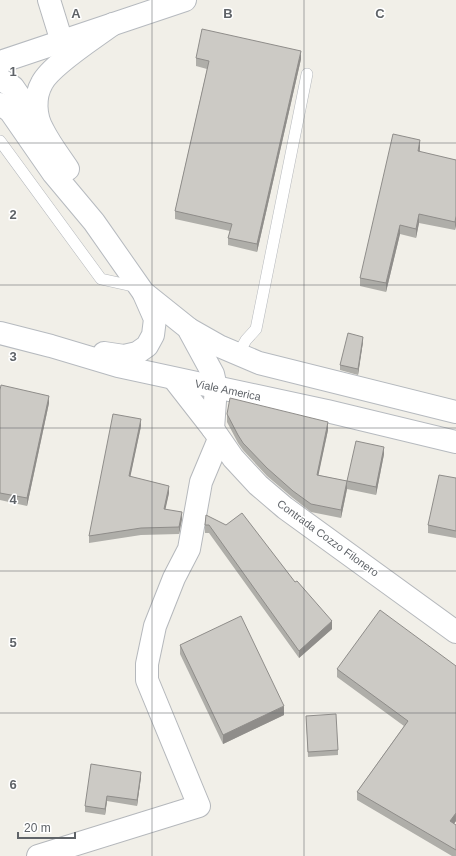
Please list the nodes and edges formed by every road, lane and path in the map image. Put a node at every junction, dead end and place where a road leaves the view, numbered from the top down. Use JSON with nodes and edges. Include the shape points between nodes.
{"nodes":[{"id":1,"x":49,"y":0,"type":"edge"},
{"id":2,"x":185,"y":0,"type":"edge"},
{"id":3,"x":113,"y":24,"type":"junction"},
{"id":4,"x":62,"y":42,"type":"junction"},
{"id":5,"x":0,"y":62,"type":"edge"},
{"id":6,"x":308,"y":74,"type":"dead end"},
{"id":7,"x":0,"y":78,"type":"edge"},
{"id":8,"x":0,"y":104,"type":"edge"},
{"id":9,"x":42,"y":129,"type":"junction"},
{"id":10,"x":0,"y":141,"type":"edge"},
{"id":11,"x":94,"y":222,"type":"junction"},
{"id":12,"x":142,"y":289,"type":"junction"},
{"id":13,"x":188,"y":328,"type":"junction"},
{"id":14,"x":0,"y":334,"type":"edge"},
{"id":15,"x":51,"y":346,"type":"junction"},
{"id":16,"x":238,"y":354,"type":"junction"},
{"id":17,"x":174,"y":379,"type":"junction"},
{"id":18,"x":216,"y":387,"type":"junction"},
{"id":19,"x":456,"y":412,"type":"edge"},
{"id":20,"x":216,"y":434,"type":"junction"},
{"id":21,"x":456,"y":442,"type":"edge"},
{"id":22,"x":456,"y":632,"type":"edge"},
{"id":23,"x":38,"y":856,"type":"edge"}],
"edges":[{"from":1,"to":4,"type":"street"},
{"from":2,"to":3,"type":"street"},
{"from":3,"to":4,"type":"street"},
{"from":3,"to":9,"type":"street","via":[[68,57],[42,81],[37,93],[36,108]]},
{"from":4,"to":5,"type":"street"},
{"from":6,"to":16,"type":"lane","via":[[256,329]]},
{"from":7,"to":9,"type":"street","via":[[13,87]]},
{"from":8,"to":11,"type":"street","via":[[10,111],[53,173]]},
{"from":9,"to":11,"type":"street","via":[[85,197]]},
{"from":10,"to":12,"type":"lane","via":[[101,279]]},
{"from":11,"to":12,"type":"street"},
{"from":12,"to":13,"type":"street"},
{"from":12,"to":15,"type":"street","via":[[155,319],[153,335],[147,346],[137,353],[124,356]]},
{"from":13,"to":16,"type":"street"},
{"from":13,"to":18,"type":"street","via":[[213,374]]},
{"from":14,"to":15,"type":"street","name":"Viale America"},
{"from":15,"to":17,"type":"street","name":"Viale America"},
{"from":16,"to":19,"type":"street","via":[[259,363]]},
{"from":17,"to":18,"type":"street","name":"Viale America"},
{"from":17,"to":20,"type":"street","name":"Contrada Cozzo Filonero"},
{"from":18,"to":20,"type":"street"},
{"from":18,"to":21,"type":"street","name":"Viale America"},
{"from":20,"to":22,"type":"street","name":"Contrada Cozzo Filonero","via":[[233,458],[258,485],[285,508]]},
{"from":20,"to":23,"type":"street","via":[[201,482],[189,549],[174,578],[155,626],[147,664],[147,680],[199,806]]}]}
